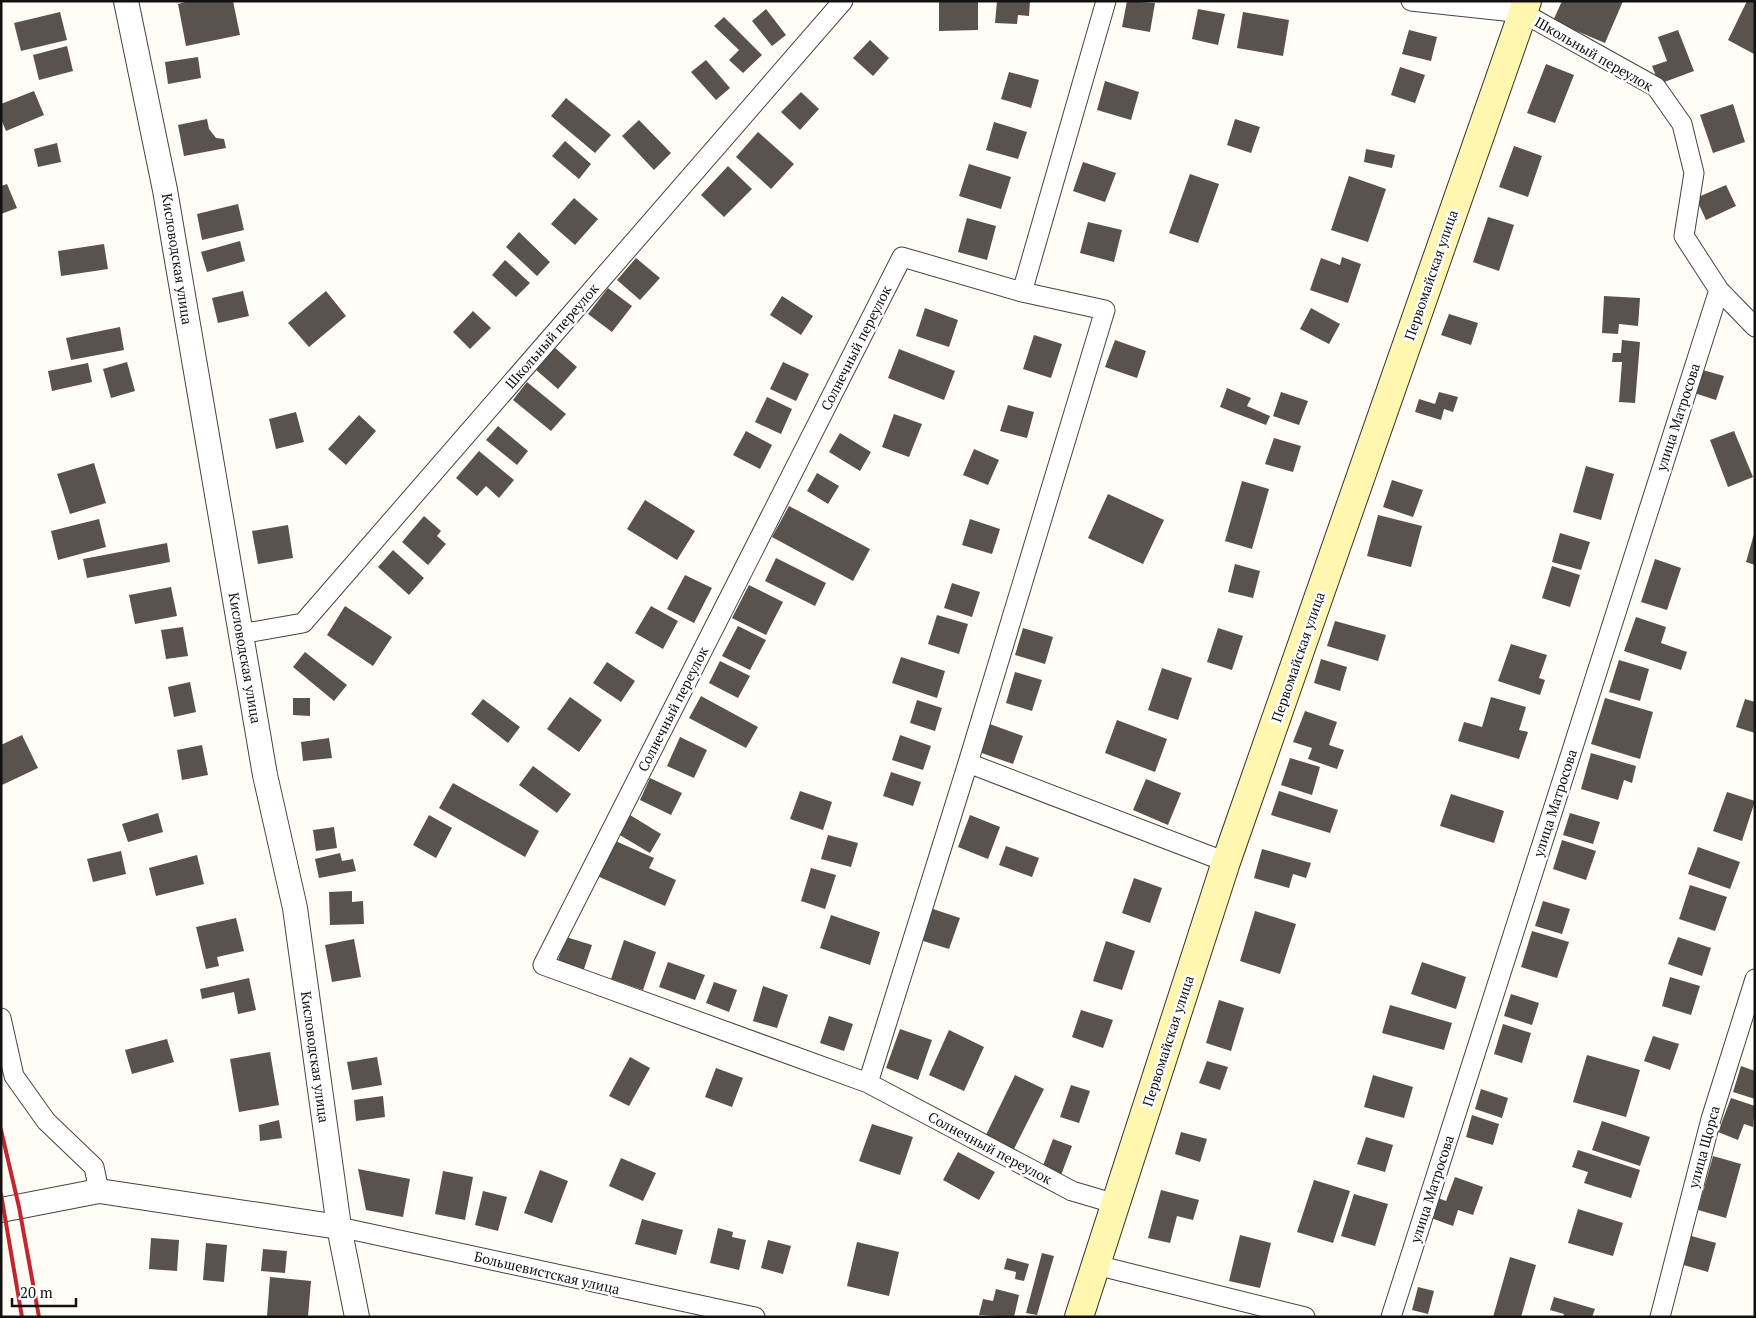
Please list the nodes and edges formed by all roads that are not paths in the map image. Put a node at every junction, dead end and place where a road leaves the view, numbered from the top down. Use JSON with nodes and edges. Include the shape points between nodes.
{"nodes":[{"id":1,"x":126,"y":1,"type":"edge"},
{"id":2,"x":843,"y":1,"type":"edge"},
{"id":3,"x":1106,"y":1,"type":"edge"},
{"id":4,"x":1411,"y":1,"type":"edge"},
{"id":5,"x":1525,"y":7,"type":"edge"},
{"id":6,"x":1719,"y":290,"type":"junction"},
{"id":7,"x":1022,"y":292,"type":"junction"},
{"id":8,"x":1755,"y":326,"type":"edge"},
{"id":9,"x":240,"y":634,"type":"junction"},
{"id":10,"x":968,"y":763,"type":"junction"},
{"id":11,"x":1226,"y":862,"type":"junction"},
{"id":12,"x":1755,"y":978,"type":"edge"},
{"id":13,"x":1,"y":1018,"type":"edge"},
{"id":14,"x":868,"y":1083,"type":"junction"},
{"id":15,"x":99,"y":1191,"type":"junction"},
{"id":16,"x":1116,"y":1204,"type":"junction"},
{"id":17,"x":1,"y":1210,"type":"edge"},
{"id":18,"x":339,"y":1227,"type":"junction"},
{"id":19,"x":1096,"y":1265,"type":"junction"},
{"id":20,"x":357,"y":1317,"type":"edge"},
{"id":21,"x":755,"y":1317,"type":"edge"},
{"id":22,"x":1079,"y":1317,"type":"edge"},
{"id":23,"x":1304,"y":1317,"type":"edge"},
{"id":24,"x":1391,"y":1317,"type":"edge"},
{"id":25,"x":1660,"y":1317,"type":"edge"}],
"edges":[{"from":1,"to":9,"type":"street","name":"Кисловодская улица","via":[[166,190]]},
{"from":2,"to":9,"type":"street","name":"Школьный переулок","via":[[302,623]]},
{"from":3,"to":7,"type":"street"},
{"from":4,"to":5,"type":"street","name":"Школьный переулок"},
{"from":5,"to":6,"type":"street","name":"Школьный переулок","via":[[1656,87],[1682,124],[1694,173],[1684,236]]},
{"from":5,"to":11,"type":"main road","name":"Первомайская улица"},
{"from":6,"to":8,"type":"street","name":"Школьный переулок"},
{"from":6,"to":24,"type":"street","name":"улица Матросова"},
{"from":7,"to":10,"type":"street","name":"Солнечный переулок","via":[[1105,310]]},
{"from":7,"to":14,"type":"street","name":"Солнечный переулок","via":[[902,257],[543,966]]},
{"from":9,"to":18,"type":"street","name":"Кисловодская улица","via":[[265,775],[294,908]]},
{"from":10,"to":11,"type":"street"},
{"from":10,"to":14,"type":"street","name":"Солнечный переулок"},
{"from":11,"to":16,"type":"main road","name":"Первомайская улица"},
{"from":12,"to":25,"type":"street","name":"улица Щорса","via":[[1711,1119]]},
{"from":13,"to":15,"type":"street","via":[[14,1076],[46,1121],[94,1167]]},
{"from":14,"to":16,"type":"street","name":"Солнечный переулок","via":[[1072,1191]]},
{"from":15,"to":17,"type":"street"},
{"from":15,"to":18,"type":"street"},
{"from":16,"to":19,"type":"main road","name":"Первомайская улица"},
{"from":18,"to":20,"type":"street","name":"Кисловодская улица"},
{"from":18,"to":21,"type":"street","name":"Большевистская улица"},
{"from":19,"to":22,"type":"main road","name":"Первомайская улица"},
{"from":19,"to":23,"type":"street"}]}
